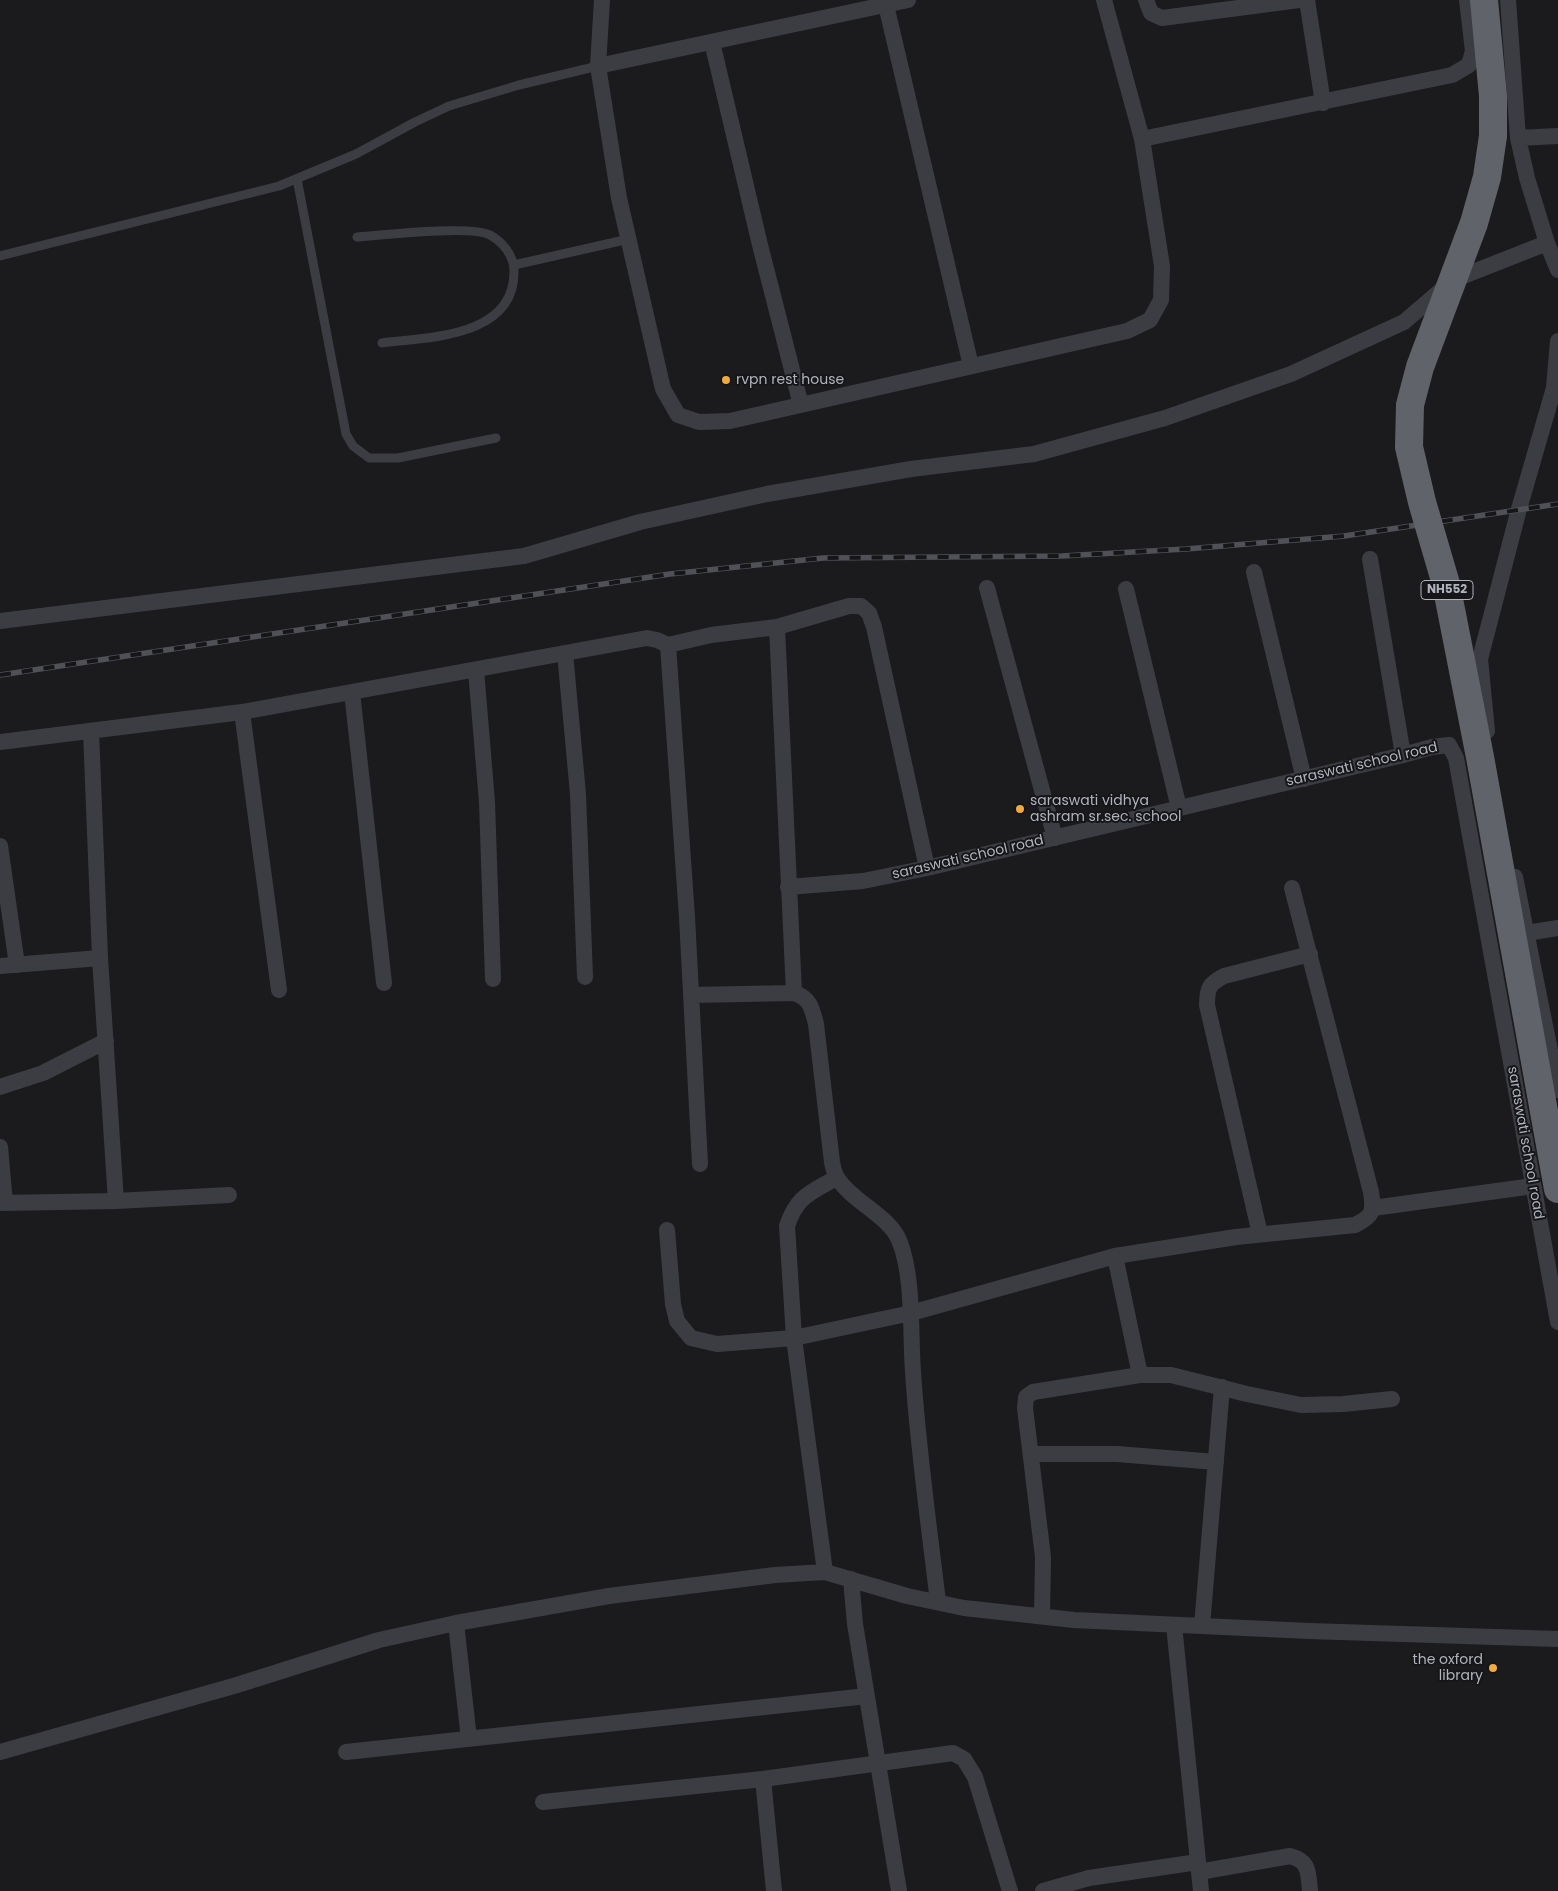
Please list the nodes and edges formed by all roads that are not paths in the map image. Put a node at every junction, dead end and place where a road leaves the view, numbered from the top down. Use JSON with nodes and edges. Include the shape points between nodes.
{"nodes":[{"id":1,"x":602,"y":0,"type":"edge"},
{"id":2,"x":908,"y":0,"type":"edge"},
{"id":3,"x":1104,"y":0,"type":"edge"},
{"id":4,"x":1146,"y":0,"type":"edge"},
{"id":5,"x":1299,"y":0,"type":"edge"},
{"id":6,"x":1307,"y":0,"type":"edge"},
{"id":7,"x":1467,"y":0,"type":"edge"},
{"id":8,"x":1484,"y":0,"type":"edge"},
{"id":9,"x":1508,"y":0,"type":"edge"},
{"id":10,"x":886,"y":5,"type":"junction"},
{"id":11,"x":712,"y":42,"type":"junction"},
{"id":12,"x":598,"y":66,"type":"junction"},
{"id":13,"x":1323,"y":103,"type":"junction"},
{"id":14,"x":1558,"y":136,"type":"edge"},
{"id":15,"x":1518,"y":138,"type":"junction"},
{"id":16,"x":1142,"y":139,"type":"junction"},
{"id":17,"x":296,"y":179,"type":"junction"},
{"id":18,"x":358,"y":237,"type":"dead end"},
{"id":19,"x":629,"y":239,"type":"junction"},
{"id":20,"x":1547,"y":243,"type":"junction"},
{"id":21,"x":0,"y":256,"type":"edge"},
{"id":22,"x":514,"y":265,"type":"junction"},
{"id":23,"x":1558,"y":268,"type":"edge"},
{"id":24,"x":1558,"y":341,"type":"edge"},
{"id":25,"x":382,"y":343,"type":"dead end"},
{"id":26,"x":971,"y":366,"type":"junction"},
{"id":27,"x":1556,"y":388,"type":"edge"},
{"id":28,"x":801,"y":405,"type":"junction"},
{"id":29,"x":496,"y":438,"type":"dead end"},
{"id":30,"x":1370,"y":559,"type":"dead end"},
{"id":31,"x":1254,"y":572,"type":"dead end"},
{"id":32,"x":987,"y":588,"type":"dead end"},
{"id":33,"x":1126,"y":589,"type":"dead end"},
{"id":34,"x":0,"y":621,"type":"edge"},
{"id":35,"x":777,"y":627,"type":"junction"},
{"id":36,"x":668,"y":645,"type":"junction"},
{"id":37,"x":565,"y":653,"type":"junction"},
{"id":38,"x":476,"y":670,"type":"junction"},
{"id":39,"x":352,"y":692,"type":"junction"},
{"id":40,"x":242,"y":712,"type":"junction"},
{"id":41,"x":91,"y":731,"type":"junction"},
{"id":42,"x":0,"y":742,"type":"edge"},
{"id":43,"x":1403,"y":755,"type":"junction"},
{"id":44,"x":1304,"y":779,"type":"junction"},
{"id":45,"x":1179,"y":808,"type":"junction"},
{"id":46,"x":1055,"y":838,"type":"junction"},
{"id":47,"x":0,"y":846,"type":"edge"},
{"id":48,"x":926,"y":868,"type":"junction"},
{"id":49,"x":788,"y":887,"type":"junction"},
{"id":50,"x":1292,"y":888,"type":"dead end"},
{"id":51,"x":1558,"y":928,"type":"edge"},
{"id":52,"x":1526,"y":934,"type":"junction"},
{"id":53,"x":1310,"y":954,"type":"junction"},
{"id":54,"x":100,"y":958,"type":"junction"},
{"id":55,"x":17,"y":965,"type":"junction"},
{"id":56,"x":0,"y":966,"type":"edge"},
{"id":57,"x":585,"y":978,"type":"dead end"},
{"id":58,"x":493,"y":979,"type":"dead end"},
{"id":59,"x":384,"y":983,"type":"dead end"},
{"id":60,"x":280,"y":990,"type":"dead end"},
{"id":61,"x":794,"y":993,"type":"junction"},
{"id":62,"x":691,"y":995,"type":"junction"},
{"id":63,"x":106,"y":1041,"type":"junction"},
{"id":64,"x":1553,"y":1043,"type":"edge"},
{"id":65,"x":0,"y":1088,"type":"edge"},
{"id":66,"x":1558,"y":1090,"type":"edge"},
{"id":67,"x":0,"y":1147,"type":"edge"},
{"id":68,"x":700,"y":1164,"type":"dead end"},
{"id":69,"x":836,"y":1178,"type":"junction"},
{"id":70,"x":1545,"y":1188,"type":"edge"},
{"id":71,"x":229,"y":1195,"type":"dead end"},
{"id":72,"x":116,"y":1201,"type":"junction"},
{"id":73,"x":2,"y":1203,"type":"edge"},
{"id":74,"x":1373,"y":1208,"type":"junction"},
{"id":75,"x":667,"y":1230,"type":"dead end"},
{"id":76,"x":1260,"y":1234,"type":"junction"},
{"id":77,"x":1115,"y":1256,"type":"junction"},
{"id":78,"x":911,"y":1313,"type":"junction"},
{"id":79,"x":1558,"y":1322,"type":"edge"},
{"id":80,"x":794,"y":1338,"type":"junction"},
{"id":81,"x":1140,"y":1375,"type":"junction"},
{"id":82,"x":1222,"y":1387,"type":"junction"},
{"id":83,"x":1392,"y":1399,"type":"dead end"},
{"id":84,"x":1031,"y":1454,"type":"junction"},
{"id":85,"x":1216,"y":1462,"type":"junction"},
{"id":86,"x":826,"y":1572,"type":"junction"},
{"id":87,"x":851,"y":1579,"type":"junction"},
{"id":88,"x":938,"y":1602,"type":"junction"},
{"id":89,"x":1042,"y":1616,"type":"junction"},
{"id":90,"x":456,"y":1623,"type":"junction"},
{"id":91,"x":1174,"y":1625,"type":"junction"},
{"id":92,"x":1202,"y":1626,"type":"junction"},
{"id":93,"x":1558,"y":1639,"type":"edge"},
{"id":94,"x":867,"y":1696,"type":"junction"},
{"id":95,"x":469,"y":1739,"type":"junction"},
{"id":96,"x":0,"y":1752,"type":"edge"},
{"id":97,"x":346,"y":1752,"type":"dead end"},
{"id":98,"x":878,"y":1763,"type":"junction"},
{"id":99,"x":763,"y":1779,"type":"junction"},
{"id":100,"x":543,"y":1802,"type":"dead end"},
{"id":101,"x":1198,"y":1867,"type":"junction"},
{"id":102,"x":1090,"y":1885,"type":"edge"},
{"id":103,"x":774,"y":1891,"type":"edge"},
{"id":104,"x":899,"y":1891,"type":"edge"},
{"id":105,"x":1010,"y":1891,"type":"edge"},
{"id":106,"x":1043,"y":1891,"type":"edge"},
{"id":107,"x":1201,"y":1891,"type":"edge"},
{"id":108,"x":1310,"y":1891,"type":"edge"}],
"edges":[{"from":1,"to":12,"type":"street"},
{"from":2,"to":10,"type":"street"},
{"from":3,"to":16,"type":"street"},
{"from":4,"to":5,"type":"street","via":[[1152,13],[1162,18]]},
{"from":6,"to":13,"type":"street"},
{"from":7,"to":13,"type":"street","via":[[1473,51],[1469,65],[1452,75]]},
{"from":8,"to":70,"type":"highway","number":"NH552","bridge":true,"via":[[1493,96],[1493,136],[1487,177],[1474,223],[1420,367],[1410,405],[1409,447],[1446,584],[1480,757]]},
{"from":9,"to":15,"type":"street"},
{"from":10,"to":11,"type":"street"},
{"from":10,"to":26,"type":"street"},
{"from":11,"to":12,"type":"street"},
{"from":11,"to":28,"type":"street"},
{"from":12,"to":17,"type":"lane","via":[[449,106],[356,154]]},
{"from":12,"to":19,"type":"street","via":[[619,198]]},
{"from":13,"to":16,"type":"street"},
{"from":14,"to":15,"type":"street"},
{"from":15,"to":20,"type":"street"},
{"from":16,"to":26,"type":"street","via":[[1162,266],[1161,300],[1150,320],[1126,332]]},
{"from":17,"to":21,"type":"lane"},
{"from":17,"to":29,"type":"lane","via":[[346,434],[353,446],[369,458],[398,458]]},
{"from":18,"to":22,"type":"lane","via":[[460,230],[489,234],[506,248]]},
{"from":19,"to":22,"type":"lane"},
{"from":19,"to":28,"type":"street","via":[[663,389],[678,414],[699,422],[730,421]]},
{"from":20,"to":23,"type":"street"},
{"from":20,"to":34,"type":"street","via":[[1453,280],[1404,322],[1291,374],[1164,418],[1034,454],[911,469],[767,494],[640,522],[524,556]]},
{"from":22,"to":25,"type":"lane","via":[[514,285],[505,306],[486,322],[448,334]]},
{"from":24,"to":27,"type":"street"},
{"from":26,"to":28,"type":"street"},
{"from":27,"to":52,"type":"street","via":[[1519,509],[1480,659],[1487,736]]},
{"from":30,"to":43,"type":"street"},
{"from":31,"to":44,"type":"street"},
{"from":32,"to":46,"type":"street"},
{"from":33,"to":45,"type":"street"},
{"from":35,"to":36,"type":"street","via":[[711,635]]},
{"from":35,"to":48,"type":"street","via":[[850,606],[861,606],[869,613]]},
{"from":35,"to":49,"type":"street"},
{"from":36,"to":37,"type":"street","via":[[647,638]]},
{"from":36,"to":62,"type":"street"},
{"from":37,"to":38,"type":"street"},
{"from":37,"to":57,"type":"street","via":[[578,794]]},
{"from":38,"to":39,"type":"street"},
{"from":38,"to":58,"type":"street","via":[[487,802]]},
{"from":39,"to":40,"type":"street"},
{"from":39,"to":59,"type":"street"},
{"from":40,"to":41,"type":"street"},
{"from":40,"to":60,"type":"street"},
{"from":41,"to":42,"type":"street"},
{"from":41,"to":54,"type":"street"},
{"from":43,"to":44,"type":"street","name":"saraswati school road"},
{"from":43,"to":70,"type":"street","name":"saraswati school road","via":[[1432,746],[1449,745],[1456,758]]},
{"from":44,"to":45,"type":"street","name":"saraswati school road"},
{"from":45,"to":46,"type":"street","name":"saraswati school road"},
{"from":46,"to":48,"type":"street","name":"saraswati school road"},
{"from":47,"to":55,"type":"street"},
{"from":48,"to":49,"type":"street","name":"saraswati school road","via":[[863,881]]},
{"from":49,"to":61,"type":"street"},
{"from":50,"to":53,"type":"street"},
{"from":51,"to":52,"type":"street"},
{"from":52,"to":64,"type":"street"},
{"from":53,"to":74,"type":"street"},
{"from":53,"to":76,"type":"street","via":[[1224,976],[1212,982],[1207,993],[1207,1005]]},
{"from":54,"to":55,"type":"street"},
{"from":54,"to":63,"type":"street"},
{"from":55,"to":56,"type":"street"},
{"from":61,"to":62,"type":"street"},
{"from":61,"to":69,"type":"street","via":[[804,997],[812,1007],[816,1024]]},
{"from":62,"to":68,"type":"street"},
{"from":63,"to":65,"type":"street","via":[[43,1073]]},
{"from":63,"to":72,"type":"street"},
{"from":64,"to":66,"type":"street"},
{"from":67,"to":73,"type":"street"},
{"from":69,"to":78,"type":"street","via":[[882,1219],[899,1239]]},
{"from":69,"to":80,"type":"street","via":[[804,1197],[793,1209],[787,1226]]},
{"from":70,"to":74,"type":"street"},
{"from":70,"to":79,"type":"street","name":"saraswati school road"},
{"from":71,"to":72,"type":"street"},
{"from":72,"to":73,"type":"street"},
{"from":74,"to":76,"type":"street","via":[[1368,1219],[1355,1225]]},
{"from":75,"to":80,"type":"street","via":[[674,1304],[678,1321],[691,1338],[717,1344]]},
{"from":76,"to":77,"type":"street"},
{"from":77,"to":78,"type":"street"},
{"from":77,"to":81,"type":"street"},
{"from":78,"to":80,"type":"street"},
{"from":78,"to":88,"type":"street","via":[[912,1372]]},
{"from":80,"to":86,"type":"street"},
{"from":81,"to":82,"type":"street","via":[[1171,1375]]},
{"from":81,"to":84,"type":"street","via":[[1033,1392],[1026,1397]]},
{"from":82,"to":83,"type":"street","via":[[1301,1405]]},
{"from":82,"to":85,"type":"street"},
{"from":84,"to":85,"type":"street","via":[[1117,1454]]},
{"from":84,"to":89,"type":"street","via":[[1043,1557]]},
{"from":85,"to":92,"type":"street"},
{"from":86,"to":87,"type":"street"},
{"from":86,"to":90,"type":"street","via":[[776,1575],[609,1596]]},
{"from":87,"to":88,"type":"street"},
{"from":87,"to":94,"type":"street"},
{"from":88,"to":89,"type":"street"},
{"from":89,"to":91,"type":"street"},
{"from":90,"to":95,"type":"street"},
{"from":90,"to":96,"type":"street","via":[[379,1640],[237,1685]]},
{"from":91,"to":92,"type":"street"},
{"from":91,"to":101,"type":"street"},
{"from":92,"to":93,"type":"street"},
{"from":94,"to":95,"type":"street"},
{"from":94,"to":98,"type":"street"},
{"from":95,"to":97,"type":"street"},
{"from":98,"to":99,"type":"street"},
{"from":98,"to":104,"type":"street"},
{"from":98,"to":105,"type":"street","via":[[953,1753],[964,1759],[975,1777]]},
{"from":99,"to":100,"type":"street"},
{"from":99,"to":103,"type":"street"},
{"from":101,"to":102,"type":"street"},
{"from":101,"to":107,"type":"street"},
{"from":101,"to":108,"type":"street","via":[[1290,1856],[1299,1858],[1307,1867]]},
{"from":102,"to":106,"type":"street"}]}
